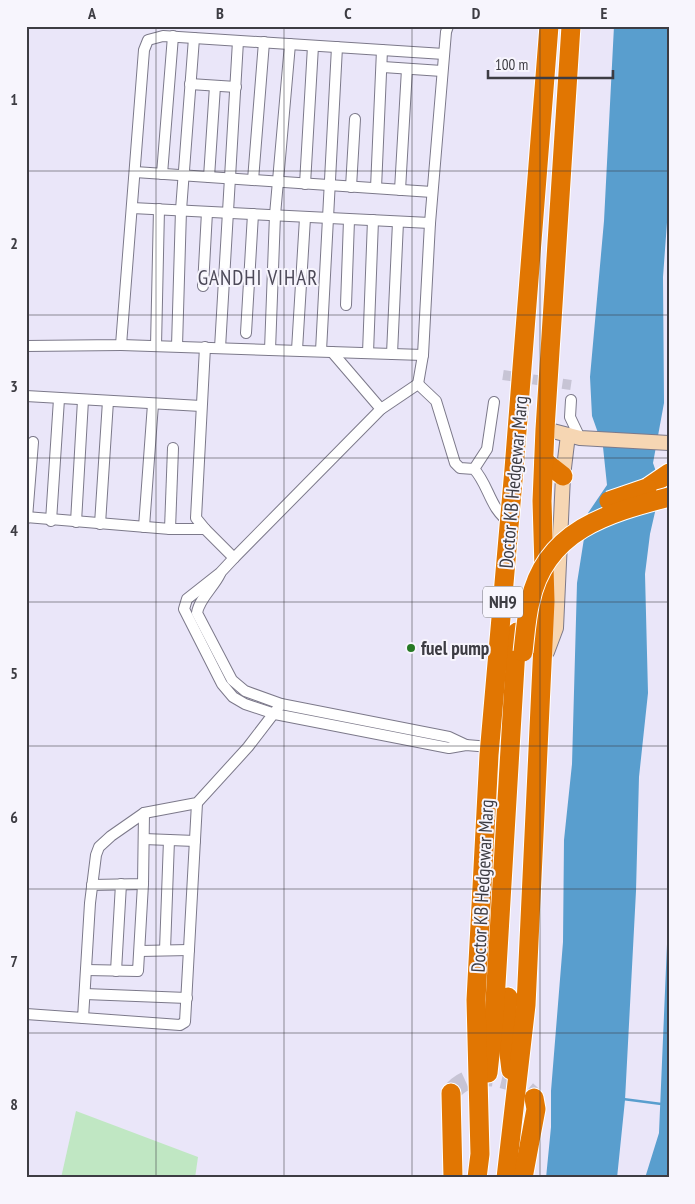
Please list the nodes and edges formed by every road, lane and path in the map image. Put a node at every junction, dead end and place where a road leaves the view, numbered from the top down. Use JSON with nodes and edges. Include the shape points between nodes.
{"nodes":[{"id":1,"x":549,"y":26,"type":"edge"},
{"id":2,"x":571,"y":26,"type":"edge"},
{"id":3,"x":446,"y":28,"type":"edge"},
{"id":4,"x":173,"y":36,"type":"junction"},
{"id":5,"x":194,"y":38,"type":"junction"},
{"id":6,"x":238,"y":41,"type":"junction"},
{"id":7,"x":264,"y":42,"type":"junction"},
{"id":8,"x":290,"y":44,"type":"junction"},
{"id":9,"x":313,"y":46,"type":"junction"},
{"id":10,"x":337,"y":47,"type":"junction"},
{"id":11,"x":382,"y":50,"type":"junction"},
{"id":12,"x":444,"y":54,"type":"junction"},
{"id":13,"x":383,"y":67,"type":"junction"},
{"id":14,"x":407,"y":68,"type":"junction"},
{"id":15,"x":442,"y":71,"type":"junction"},
{"id":16,"x":190,"y":84,"type":"junction"},
{"id":17,"x":215,"y":86,"type":"junction"},
{"id":18,"x":236,"y":87,"type":"junction"},
{"id":19,"x":355,"y":119,"type":"dead end"},
{"id":20,"x":135,"y":172,"type":"junction"},
{"id":21,"x":162,"y":174,"type":"junction"},
{"id":22,"x":184,"y":176,"type":"junction"},
{"id":23,"x":209,"y":177,"type":"junction"},
{"id":24,"x":231,"y":179,"type":"junction"},
{"id":25,"x":253,"y":180,"type":"junction"},
{"id":26,"x":278,"y":182,"type":"junction"},
{"id":27,"x":305,"y":184,"type":"junction"},
{"id":28,"x":330,"y":186,"type":"junction"},
{"id":29,"x":351,"y":187,"type":"junction"},
{"id":30,"x":376,"y":188,"type":"junction"},
{"id":31,"x":400,"y":190,"type":"junction"},
{"id":32,"x":432,"y":192,"type":"junction"},
{"id":33,"x":132,"y":208,"type":"junction"},
{"id":34,"x":160,"y":209,"type":"junction"},
{"id":35,"x":181,"y":210,"type":"junction"},
{"id":36,"x":207,"y":212,"type":"junction"},
{"id":37,"x":228,"y":213,"type":"junction"},
{"id":38,"x":253,"y":214,"type":"junction"},
{"id":39,"x":275,"y":215,"type":"junction"},
{"id":40,"x":305,"y":218,"type":"junction"},
{"id":41,"x":328,"y":218,"type":"junction"},
{"id":42,"x":350,"y":220,"type":"junction"},
{"id":43,"x":373,"y":220,"type":"junction"},
{"id":44,"x":398,"y":222,"type":"junction"},
{"id":45,"x":430,"y":223,"type":"junction"},
{"id":46,"x":203,"y":286,"type":"dead end"},
{"id":47,"x":346,"y":305,"type":"dead end"},
{"id":48,"x":246,"y":333,"type":"dead end"},
{"id":49,"x":121,"y":345,"type":"junction"},
{"id":50,"x":26,"y":346,"type":"edge"},
{"id":51,"x":156,"y":346,"type":"junction"},
{"id":52,"x":177,"y":346,"type":"junction"},
{"id":53,"x":205,"y":347,"type":"junction"},
{"id":54,"x":220,"y":348,"type":"junction"},
{"id":55,"x":270,"y":350,"type":"junction"},
{"id":56,"x":297,"y":350,"type":"junction"},
{"id":57,"x":321,"y":351,"type":"junction"},
{"id":58,"x":332,"y":352,"type":"junction"},
{"id":59,"x":368,"y":353,"type":"junction"},
{"id":60,"x":392,"y":354,"type":"junction"},
{"id":61,"x":423,"y":355,"type":"junction"},
{"id":62,"x":418,"y":384,"type":"junction"},
{"id":63,"x":26,"y":396,"type":"edge"},
{"id":64,"x":59,"y":399,"type":"junction"},
{"id":65,"x":83,"y":400,"type":"junction"},
{"id":66,"x":571,"y":400,"type":"dead end"},
{"id":67,"x":108,"y":401,"type":"junction"},
{"id":68,"x":494,"y":402,"type":"dead end"},
{"id":69,"x":153,"y":404,"type":"junction"},
{"id":70,"x":201,"y":406,"type":"junction"},
{"id":71,"x":380,"y":409,"type":"junction"},
{"id":72,"x":544,"y":429,"type":"junction"},
{"id":73,"x":574,"y":436,"type":"junction"},
{"id":74,"x":33,"y":442,"type":"dead end"},
{"id":75,"x":669,"y":443,"type":"edge"},
{"id":76,"x":173,"y":448,"type":"dead end"},
{"id":77,"x":544,"y":461,"type":"junction"},
{"id":78,"x":474,"y":469,"type":"junction"},
{"id":79,"x":669,"y":473,"type":"edge"},
{"id":80,"x":564,"y":476,"type":"junction"},
{"id":81,"x":669,"y":483,"type":"edge"},
{"id":82,"x":647,"y":488,"type":"junction"},
{"id":83,"x":669,"y":497,"type":"edge"},
{"id":84,"x":27,"y":517,"type":"edge"},
{"id":85,"x":51,"y":520,"type":"junction"},
{"id":86,"x":76,"y":522,"type":"junction"},
{"id":87,"x":510,"y":522,"type":"junction"},
{"id":88,"x":100,"y":524,"type":"junction"},
{"id":89,"x":144,"y":527,"type":"junction"},
{"id":90,"x":170,"y":529,"type":"junction"},
{"id":91,"x":205,"y":529,"type":"junction"},
{"id":92,"x":234,"y":558,"type":"junction"},
{"id":93,"x":220,"y":573,"type":"junction"},
{"id":94,"x":501,"y":624,"type":"junction"},
{"id":95,"x":542,"y":663,"type":"junction"},
{"id":96,"x":281,"y":704,"type":"junction"},
{"id":97,"x":274,"y":714,"type":"junction"},
{"id":98,"x":540,"y":724,"type":"junction"},
{"id":99,"x":466,"y":744,"type":"junction"},
{"id":100,"x":490,"y":747,"type":"junction"},
{"id":101,"x":197,"y":803,"type":"junction"},
{"id":102,"x":144,"y":813,"type":"junction"},
{"id":103,"x":144,"y":839,"type":"junction"},
{"id":104,"x":169,"y":840,"type":"junction"},
{"id":105,"x":195,"y":841,"type":"junction"},
{"id":106,"x":92,"y":884,"type":"junction"},
{"id":107,"x":121,"y":884,"type":"junction"},
{"id":108,"x":143,"y":884,"type":"junction"},
{"id":109,"x":140,"y":950,"type":"junction"},
{"id":110,"x":165,"y":950,"type":"junction"},
{"id":111,"x":189,"y":950,"type":"junction"},
{"id":112,"x":86,"y":970,"type":"junction"},
{"id":113,"x":116,"y":971,"type":"junction"},
{"id":114,"x":85,"y":994,"type":"junction"},
{"id":115,"x":501,"y":995,"type":"junction"},
{"id":116,"x":187,"y":998,"type":"junction"},
{"id":117,"x":26,"y":1014,"type":"edge"},
{"id":118,"x":83,"y":1018,"type":"junction"},
{"id":119,"x":451,"y":1093,"type":"dead end"},
{"id":120,"x":534,"y":1098,"type":"dead end"},
{"id":121,"x":516,"y":1102,"type":"junction"},
{"id":122,"x":480,"y":1154,"type":"junction"},
{"id":123,"x":453,"y":1178,"type":"edge"},
{"id":124,"x":477,"y":1178,"type":"edge"},
{"id":125,"x":506,"y":1178,"type":"edge"},
{"id":126,"x":523,"y":1178,"type":"edge"}],
"edges":[{"from":1,"to":87,"type":"highway","name":"Doctor KB Hedgewar Marg","number":"NH9"},
{"from":2,"to":72,"type":"highway","name":"Doctor KB Hedgewar Marg","number":"NH9"},
{"from":3,"to":12,"type":"street"},
{"from":4,"to":5,"type":"street"},
{"from":4,"to":20,"type":"street","via":[[155,36],[148,40],[144,50]]},
{"from":4,"to":21,"type":"street"},
{"from":5,"to":6,"type":"street"},
{"from":5,"to":16,"type":"street"},
{"from":6,"to":7,"type":"street"},
{"from":6,"to":18,"type":"street"},
{"from":7,"to":8,"type":"street"},
{"from":7,"to":25,"type":"street"},
{"from":8,"to":9,"type":"street"},
{"from":8,"to":26,"type":"street"},
{"from":9,"to":10,"type":"street"},
{"from":9,"to":27,"type":"street"},
{"from":10,"to":11,"type":"street"},
{"from":10,"to":28,"type":"street"},
{"from":11,"to":12,"type":"street"},
{"from":11,"to":13,"type":"street"},
{"from":12,"to":15,"type":"street"},
{"from":13,"to":14,"type":"street"},
{"from":13,"to":30,"type":"street"},
{"from":14,"to":15,"type":"street"},
{"from":14,"to":31,"type":"street"},
{"from":15,"to":32,"type":"street"},
{"from":16,"to":17,"type":"street"},
{"from":16,"to":22,"type":"street"},
{"from":17,"to":18,"type":"street"},
{"from":17,"to":23,"type":"street"},
{"from":18,"to":24,"type":"street"},
{"from":19,"to":29,"type":"street"},
{"from":20,"to":21,"type":"street"},
{"from":20,"to":33,"type":"street"},
{"from":21,"to":22,"type":"street"},
{"from":22,"to":23,"type":"street"},
{"from":22,"to":35,"type":"street"},
{"from":23,"to":24,"type":"street"},
{"from":24,"to":25,"type":"street"},
{"from":24,"to":37,"type":"street"},
{"from":25,"to":26,"type":"street"},
{"from":26,"to":27,"type":"street"},
{"from":26,"to":39,"type":"street"},
{"from":27,"to":28,"type":"street"},
{"from":28,"to":29,"type":"street"},
{"from":28,"to":41,"type":"street"},
{"from":29,"to":30,"type":"street"},
{"from":30,"to":31,"type":"street"},
{"from":31,"to":32,"type":"street"},
{"from":32,"to":45,"type":"street"},
{"from":33,"to":34,"type":"street"},
{"from":33,"to":49,"type":"street"},
{"from":34,"to":35,"type":"street"},
{"from":34,"to":51,"type":"street"},
{"from":35,"to":36,"type":"street"},
{"from":35,"to":52,"type":"street"},
{"from":36,"to":37,"type":"street"},
{"from":36,"to":46,"type":"street"},
{"from":37,"to":38,"type":"street"},
{"from":37,"to":54,"type":"street"},
{"from":38,"to":39,"type":"street"},
{"from":38,"to":48,"type":"street"},
{"from":39,"to":40,"type":"street"},
{"from":39,"to":55,"type":"street"},
{"from":40,"to":41,"type":"street"},
{"from":40,"to":56,"type":"street"},
{"from":41,"to":42,"type":"street"},
{"from":41,"to":57,"type":"street"},
{"from":42,"to":43,"type":"street"},
{"from":42,"to":47,"type":"street"},
{"from":43,"to":44,"type":"street"},
{"from":43,"to":59,"type":"street"},
{"from":44,"to":45,"type":"street"},
{"from":44,"to":60,"type":"street"},
{"from":45,"to":61,"type":"street"},
{"from":49,"to":50,"type":"street"},
{"from":49,"to":51,"type":"street"},
{"from":51,"to":52,"type":"street"},
{"from":52,"to":53,"type":"street"},
{"from":53,"to":54,"type":"street"},
{"from":53,"to":70,"type":"street"},
{"from":54,"to":55,"type":"street"},
{"from":55,"to":56,"type":"street"},
{"from":56,"to":57,"type":"street"},
{"from":57,"to":58,"type":"street"},
{"from":58,"to":59,"type":"street"},
{"from":58,"to":71,"type":"street"},
{"from":59,"to":60,"type":"street"},
{"from":60,"to":61,"type":"street"},
{"from":61,"to":62,"type":"street"},
{"from":62,"to":71,"type":"street"},
{"from":62,"to":78,"type":"street","via":[[436,401],[455,463],[460,468]]},
{"from":63,"to":64,"type":"street"},
{"from":64,"to":65,"type":"street"},
{"from":64,"to":85,"type":"street"},
{"from":65,"to":67,"type":"street"},
{"from":65,"to":86,"type":"street"},
{"from":66,"to":73,"type":"street"},
{"from":67,"to":69,"type":"street"},
{"from":67,"to":88,"type":"street"},
{"from":68,"to":78,"type":"street","via":[[487,449]]},
{"from":69,"to":70,"type":"street"},
{"from":69,"to":89,"type":"street"},
{"from":70,"to":91,"type":"street","via":[[196,518]]},
{"from":71,"to":92,"type":"street"},
{"from":72,"to":73,"type":"street"},
{"from":72,"to":77,"type":"highway","name":"Doctor KB Hedgewar Marg","number":"NH9"},
{"from":73,"to":75,"type":"street"},
{"from":73,"to":80,"type":"street"},
{"from":74,"to":84,"type":"street"},
{"from":76,"to":90,"type":"street"},
{"from":77,"to":80,"type":"highway"},
{"from":77,"to":95,"type":"highway","name":"Doctor KB Hedgewar Marg","number":"NH9"},
{"from":78,"to":87,"type":"street","via":[[499,515]]},
{"from":79,"to":82,"type":"highway"},
{"from":80,"to":95,"type":"street","via":[[556,628]]},
{"from":81,"to":82,"type":"highway"},
{"from":82,"to":115,"type":"highway","bridge":true,"via":[[602,504],[563,529],[546,546],[525,587],[517,630]]},
{"from":83,"to":115,"type":"highway","bridge":true,"via":[[605,515],[563,542],[542,569],[530,601],[523,652]]},
{"from":84,"to":85,"type":"street"},
{"from":85,"to":86,"type":"street"},
{"from":86,"to":88,"type":"street"},
{"from":87,"to":94,"type":"highway","name":"Doctor KB Hedgewar Marg","number":"NH9"},
{"from":88,"to":89,"type":"street"},
{"from":89,"to":90,"type":"street"},
{"from":90,"to":91,"type":"street"},
{"from":91,"to":92,"type":"street"},
{"from":92,"to":93,"type":"street"},
{"from":93,"to":96,"type":"street","via":[[198,609],[198,618],[232,680],[245,691]]},
{"from":93,"to":97,"type":"street","via":[[188,599],[184,609],[186,617],[222,684],[245,704]]},
{"from":94,"to":98,"type":"highway","via":[[515,615],[524,616],[533,625],[530,698]]},
{"from":94,"to":100,"type":"highway","name":"Doctor KB Hedgewar Marg","number":"NH9"},
{"from":95,"to":98,"type":"highway","name":"Doctor KB Hedgewar Marg","number":"NH9"},
{"from":96,"to":97,"type":"street"},
{"from":96,"to":99,"type":"street","via":[[449,737]]},
{"from":97,"to":99,"type":"street","via":[[449,748]]},
{"from":97,"to":101,"type":"street","via":[[248,748]]},
{"from":98,"to":121,"type":"highway","name":"Doctor KB Hedgewar Marg","number":"NH9","via":[[526,1005]]},
{"from":99,"to":100,"type":"street"},
{"from":100,"to":122,"type":"highway","name":"Doctor KB Hedgewar Marg","number":"NH9","via":[[476,1000]]},
{"from":101,"to":102,"type":"street"},
{"from":101,"to":105,"type":"street"},
{"from":102,"to":103,"type":"street"},
{"from":102,"to":106,"type":"street","via":[[99,847]]},
{"from":103,"to":104,"type":"street"},
{"from":103,"to":108,"type":"street"},
{"from":104,"to":105,"type":"street"},
{"from":104,"to":110,"type":"street"},
{"from":105,"to":111,"type":"street"},
{"from":106,"to":107,"type":"street"},
{"from":106,"to":112,"type":"street"},
{"from":107,"to":108,"type":"street"},
{"from":107,"to":113,"type":"street"},
{"from":108,"to":109,"type":"street"},
{"from":109,"to":110,"type":"street"},
{"from":109,"to":113,"type":"street","via":[[138,971]]},
{"from":110,"to":111,"type":"street"},
{"from":111,"to":116,"type":"street"},
{"from":112,"to":113,"type":"street"},
{"from":112,"to":114,"type":"street"},
{"from":114,"to":116,"type":"street"},
{"from":114,"to":118,"type":"street"},
{"from":115,"to":121,"type":"highway"},
{"from":115,"to":122,"type":"highway"},
{"from":116,"to":118,"type":"street","via":[[185,1022],[180,1025]]},
{"from":117,"to":118,"type":"street"},
{"from":119,"to":123,"type":"highway"},
{"from":120,"to":126,"type":"highway","via":[[536,1109]]},
{"from":121,"to":125,"type":"highway","name":"Doctor KB Hedgewar Marg","number":"NH9"},
{"from":122,"to":124,"type":"highway","name":"Doctor KB Hedgewar Marg","number":"NH9"}]}
